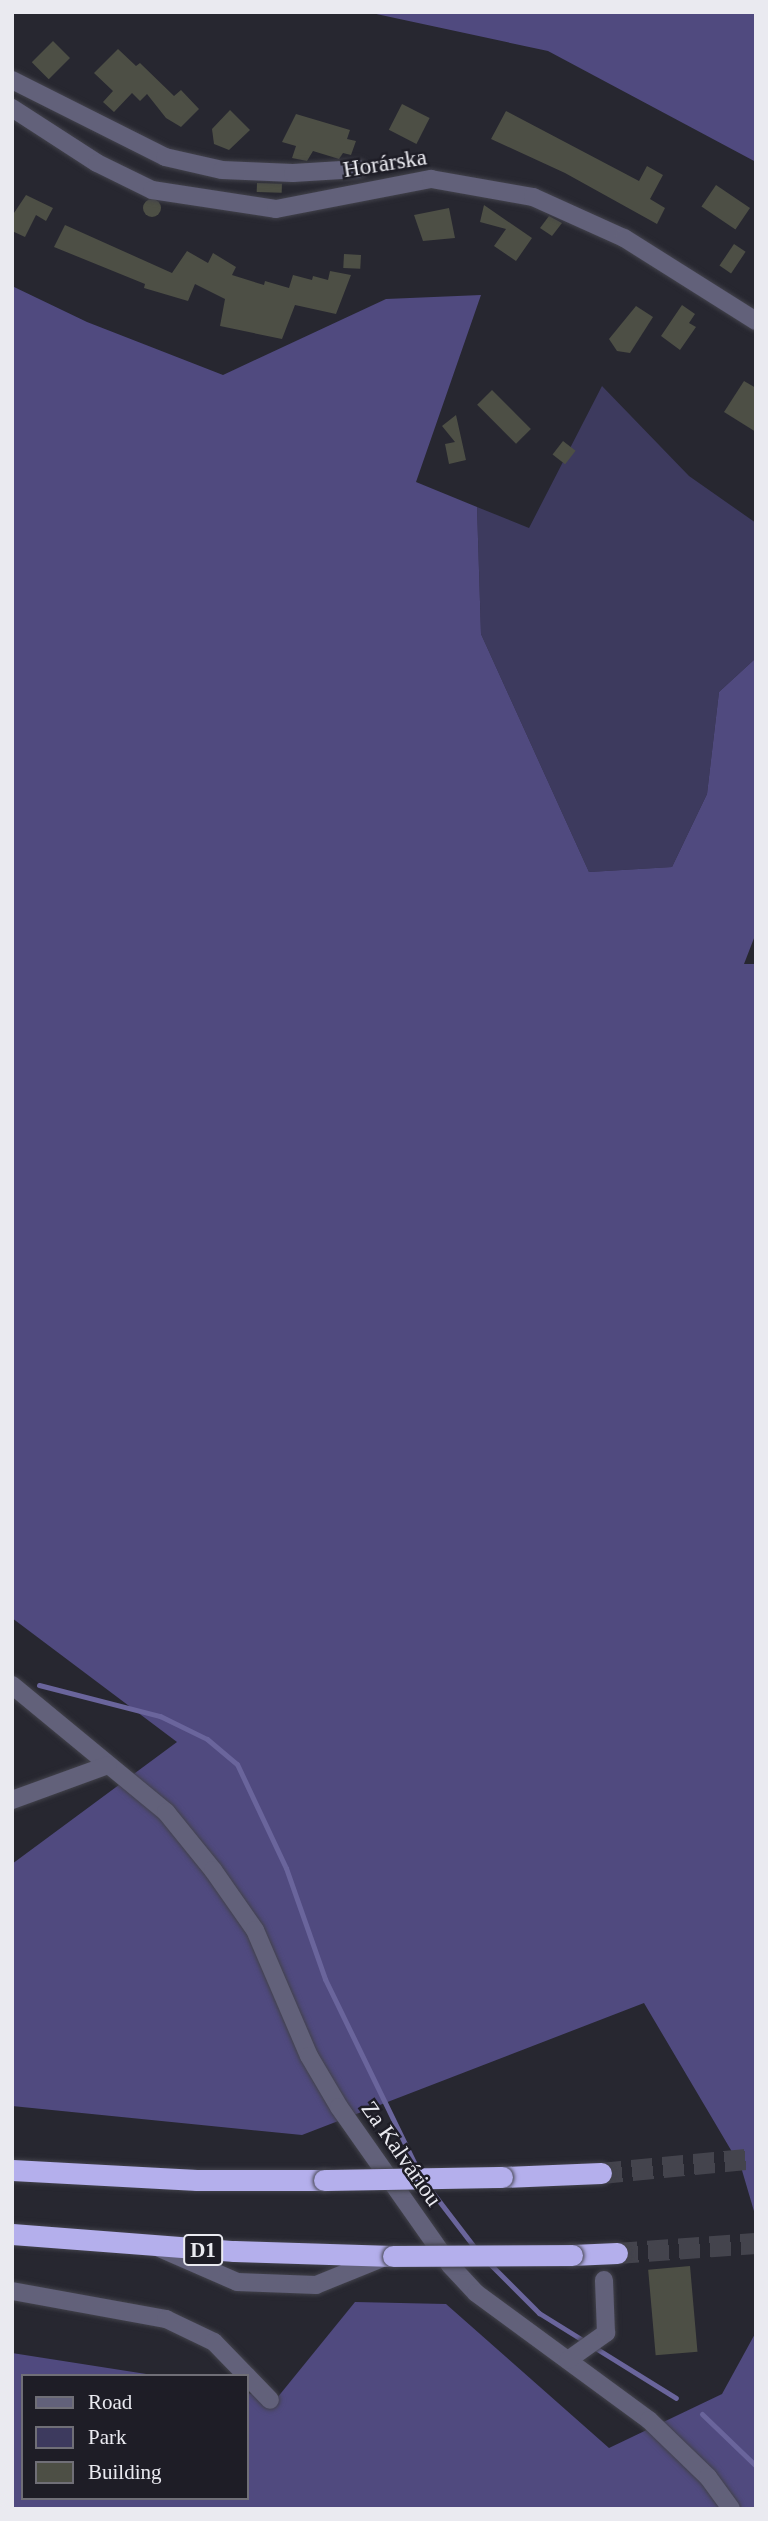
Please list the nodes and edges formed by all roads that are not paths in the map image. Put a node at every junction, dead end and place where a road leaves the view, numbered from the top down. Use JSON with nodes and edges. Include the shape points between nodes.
{"nodes":[{"id":1,"x":12,"y":80,"type":"edge"},
{"id":2,"x":12,"y":108,"type":"edge"},
{"id":3,"x":358,"y":169,"type":"dead end"},
{"id":4,"x":756,"y":321,"type":"edge"},
{"id":5,"x":12,"y":1685,"type":"edge"},
{"id":6,"x":108,"y":1765,"type":"junction"},
{"id":7,"x":12,"y":1800,"type":"edge"},
{"id":8,"x":12,"y":2171,"type":"edge"},
{"id":9,"x":601,"y":2173,"type":"tunnel mouth"},
{"id":10,"x":12,"y":2234,"type":"edge"},
{"id":11,"x":157,"y":2247,"type":"junction"},
{"id":12,"x":617,"y":2253,"type":"tunnel mouth"},
{"id":13,"x":391,"y":2256,"type":"junction"},
{"id":14,"x":604,"y":2280,"type":"dead end"},
{"id":15,"x":12,"y":2291,"type":"edge"},
{"id":16,"x":573,"y":2356,"type":"junction"},
{"id":17,"x":245,"y":2374,"type":"edge"},
{"id":18,"x":248,"y":2377,"type":"edge"},
{"id":19,"x":270,"y":2400,"type":"dead end"},
{"id":20,"x":731,"y":2509,"type":"edge"}],
"edges":[{"from":1,"to":3,"type":"street","name":"Horárska","via":[[165,158],[222,170],[293,173]]},
{"from":2,"to":4,"type":"street","name":"Horárska","via":[[97,163],[152,190],[276,209],[431,178],[533,197],[624,238]]},
{"from":5,"to":6,"type":"street","name":"Za Kalváriou"},
{"from":6,"to":7,"type":"street"},
{"from":6,"to":16,"type":"street","name":"Za Kalváriou","via":[[166,1812],[255,1930],[309,2056],[450,2264],[476,2293]]},
{"from":8,"to":9,"type":"highway","bridge":true,"via":[[197,2180]]},
{"from":10,"to":11,"type":"highway","number":"D1"},
{"from":11,"to":13,"type":"highway","number":"D1"},
{"from":11,"to":13,"type":"street","via":[[228,2281],[297,2285],[322,2284]]},
{"from":12,"to":13,"type":"highway","number":"D1","bridge":true},
{"from":14,"to":16,"type":"street","via":[[606,2333]]},
{"from":15,"to":17,"type":"street","via":[[166,2319],[214,2342]]},
{"from":16,"to":20,"type":"street","name":"Za Kalváriou","via":[[708,2477]]},
{"from":18,"to":19,"type":"street"}]}
